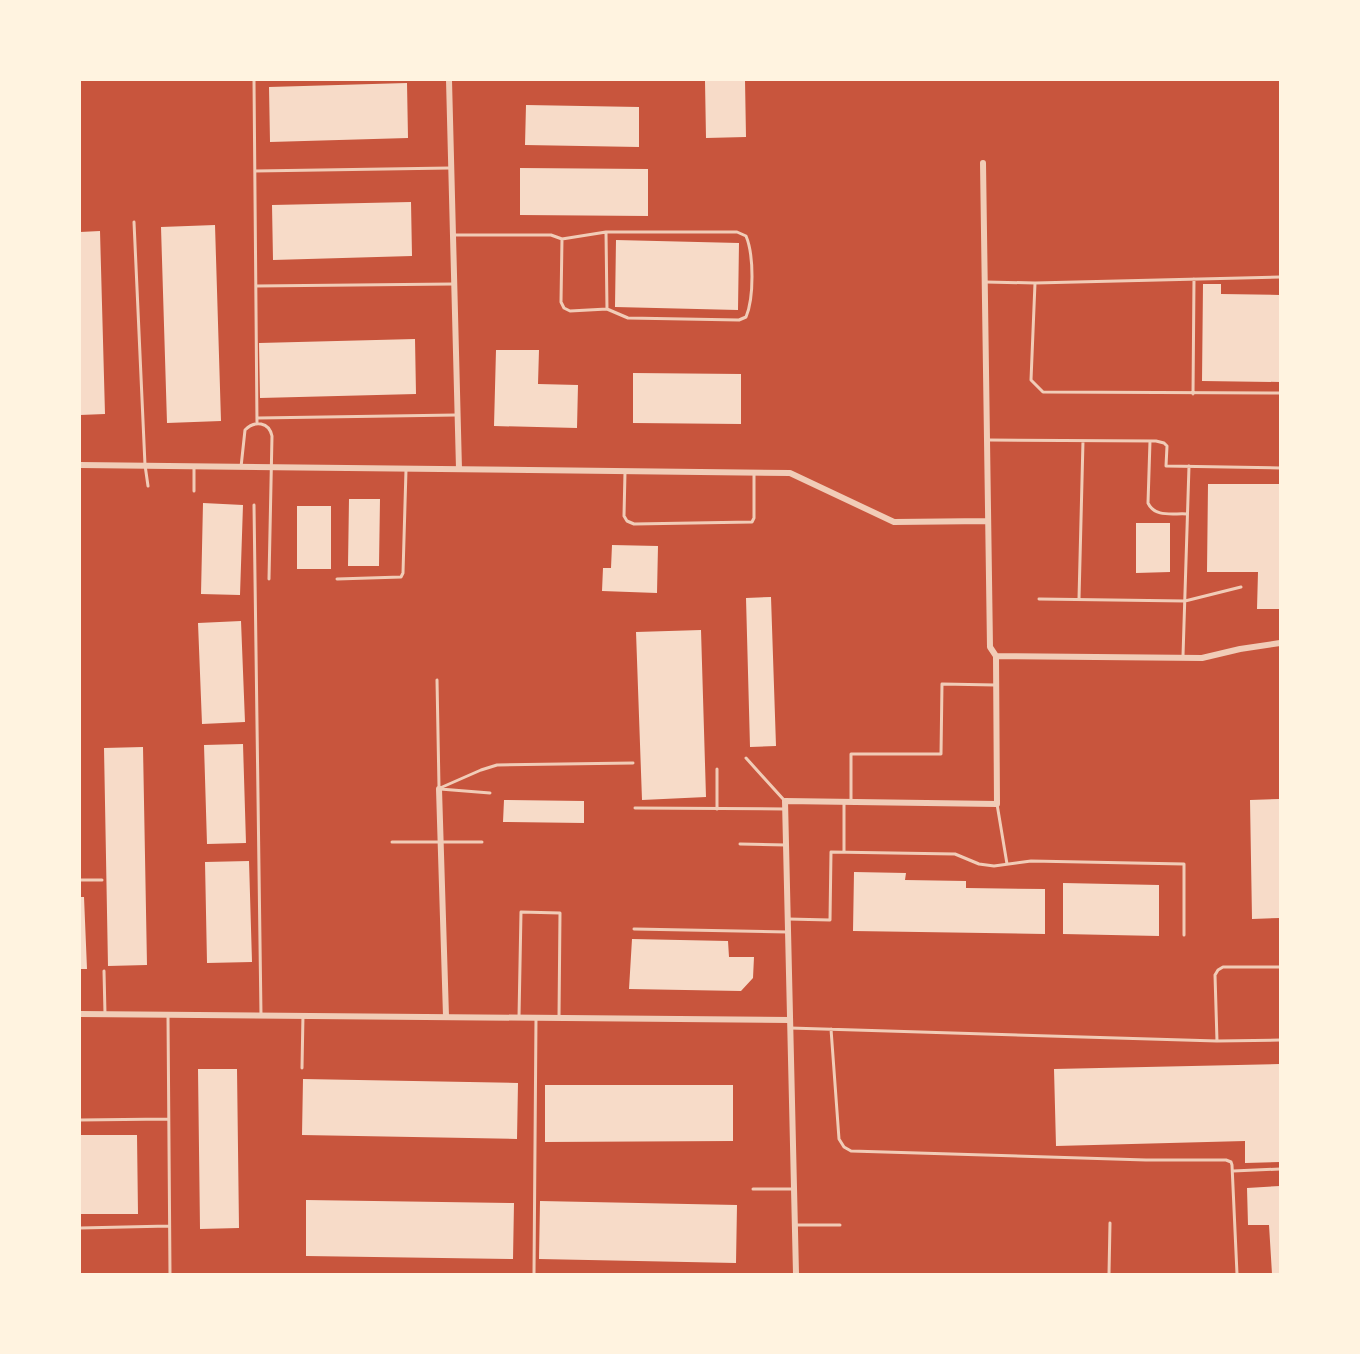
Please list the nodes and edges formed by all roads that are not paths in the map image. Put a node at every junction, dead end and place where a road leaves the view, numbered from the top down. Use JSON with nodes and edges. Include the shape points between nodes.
{"nodes":[{"id":1,"x":254,"y":80,"type":"edge"},
{"id":2,"x":449,"y":80,"type":"edge"},
{"id":3,"x":983,"y":163,"type":"dead end"},
{"id":4,"x":452,"y":168,"type":"junction"},
{"id":5,"x":255,"y":171,"type":"junction"},
{"id":6,"x":134,"y":222,"type":"dead end"},
{"id":7,"x":606,"y":232,"type":"junction"},
{"id":8,"x":453,"y":235,"type":"junction"},
{"id":9,"x":562,"y":239,"type":"junction"},
{"id":10,"x":1281,"y":278,"type":"edge"},
{"id":11,"x":1194,"y":279,"type":"junction"},
{"id":12,"x":985,"y":282,"type":"junction"},
{"id":13,"x":1035,"y":282,"type":"junction"},
{"id":14,"x":454,"y":284,"type":"junction"},
{"id":15,"x":256,"y":286,"type":"junction"},
{"id":16,"x":607,"y":309,"type":"junction"},
{"id":17,"x":1281,"y":393,"type":"edge"},
{"id":18,"x":1193,"y":394,"type":"junction"},
{"id":19,"x":458,"y":415,"type":"junction"},
{"id":20,"x":258,"y":421,"type":"junction"},
{"id":21,"x":988,"y":440,"type":"junction"},
{"id":22,"x":1083,"y":441,"type":"junction"},
{"id":23,"x":1150,"y":441,"type":"junction"},
{"id":24,"x":80,"y":465,"type":"edge"},
{"id":25,"x":145,"y":465,"type":"junction"},
{"id":26,"x":194,"y":466,"type":"junction"},
{"id":27,"x":1189,"y":466,"type":"junction"},
{"id":28,"x":241,"y":467,"type":"junction"},
{"id":29,"x":271,"y":467,"type":"junction"},
{"id":30,"x":406,"y":468,"type":"junction"},
{"id":31,"x":1281,"y":468,"type":"edge"},
{"id":32,"x":459,"y":469,"type":"junction"},
{"id":33,"x":625,"y":470,"type":"junction"},
{"id":34,"x":754,"y":472,"type":"junction"},
{"id":35,"x":148,"y":486,"type":"dead end"},
{"id":36,"x":194,"y":491,"type":"dead end"},
{"id":37,"x":254,"y":505,"type":"dead end"},
{"id":38,"x":1187,"y":514,"type":"junction"},
{"id":39,"x":988,"y":521,"type":"junction"},
{"id":40,"x":269,"y":579,"type":"dead end"},
{"id":41,"x":337,"y":579,"type":"dead end"},
{"id":42,"x":1241,"y":587,"type":"dead end"},
{"id":43,"x":1039,"y":599,"type":"dead end"},
{"id":44,"x":1079,"y":600,"type":"junction"},
{"id":45,"x":1185,"y":601,"type":"junction"},
{"id":46,"x":1281,"y":643,"type":"edge"},
{"id":47,"x":996,"y":656,"type":"junction"},
{"id":48,"x":1183,"y":657,"type":"junction"},
{"id":49,"x":437,"y":680,"type":"dead end"},
{"id":50,"x":997,"y":685,"type":"junction"},
{"id":51,"x":746,"y":758,"type":"dead end"},
{"id":52,"x":633,"y":763,"type":"dead end"},
{"id":53,"x":717,"y":769,"type":"dead end"},
{"id":54,"x":439,"y":789,"type":"junction"},
{"id":55,"x":490,"y":793,"type":"dead end"},
{"id":56,"x":785,"y":801,"type":"junction"},
{"id":57,"x":847,"y":802,"type":"junction"},
{"id":58,"x":997,"y":804,"type":"junction"},
{"id":59,"x":635,"y":808,"type":"dead end"},
{"id":60,"x":717,"y":808,"type":"junction"},
{"id":61,"x":785,"y":809,"type":"junction"},
{"id":62,"x":392,"y":842,"type":"dead end"},
{"id":63,"x":440,"y":842,"type":"junction"},
{"id":64,"x":482,"y":842,"type":"dead end"},
{"id":65,"x":740,"y":844,"type":"dead end"},
{"id":66,"x":786,"y":845,"type":"junction"},
{"id":67,"x":844,"y":852,"type":"junction"},
{"id":68,"x":1007,"y":864,"type":"junction"},
{"id":69,"x":80,"y":880,"type":"edge"},
{"id":70,"x":102,"y":880,"type":"dead end"},
{"id":71,"x":788,"y":919,"type":"junction"},
{"id":72,"x":634,"y":929,"type":"dead end"},
{"id":73,"x":788,"y":932,"type":"junction"},
{"id":74,"x":1184,"y":935,"type":"dead end"},
{"id":75,"x":1281,"y":967,"type":"edge"},
{"id":76,"x":104,"y":971,"type":"dead end"},
{"id":77,"x":80,"y":1014,"type":"edge"},
{"id":78,"x":105,"y":1014,"type":"junction"},
{"id":79,"x":168,"y":1014,"type":"junction"},
{"id":80,"x":261,"y":1015,"type":"junction"},
{"id":81,"x":303,"y":1015,"type":"junction"},
{"id":82,"x":446,"y":1016,"type":"junction"},
{"id":83,"x":519,"y":1017,"type":"junction"},
{"id":84,"x":536,"y":1017,"type":"junction"},
{"id":85,"x":559,"y":1017,"type":"junction"},
{"id":86,"x":790,"y":1024,"type":"junction"},
{"id":87,"x":831,"y":1029,"type":"junction"},
{"id":88,"x":1281,"y":1040,"type":"edge"},
{"id":89,"x":1217,"y":1041,"type":"junction"},
{"id":90,"x":302,"y":1068,"type":"dead end"},
{"id":91,"x":169,"y":1119,"type":"junction"},
{"id":92,"x":80,"y":1120,"type":"edge"},
{"id":93,"x":1281,"y":1169,"type":"edge"},
{"id":94,"x":1233,"y":1171,"type":"junction"},
{"id":95,"x":753,"y":1189,"type":"dead end"},
{"id":96,"x":794,"y":1189,"type":"junction"},
{"id":97,"x":1110,"y":1223,"type":"dead end"},
{"id":98,"x":795,"y":1225,"type":"junction"},
{"id":99,"x":840,"y":1225,"type":"dead end"},
{"id":100,"x":169,"y":1226,"type":"junction"},
{"id":101,"x":80,"y":1228,"type":"edge"},
{"id":102,"x":170,"y":1275,"type":"edge"},
{"id":103,"x":534,"y":1275,"type":"edge"},
{"id":104,"x":796,"y":1275,"type":"edge"},
{"id":105,"x":1109,"y":1275,"type":"edge"},
{"id":106,"x":1237,"y":1275,"type":"edge"}],
"edges":[{"from":1,"to":5,"type":"lane"},
{"from":2,"to":4,"type":"street"},
{"from":3,"to":12,"type":"street"},
{"from":4,"to":5,"type":"lane"},
{"from":4,"to":8,"type":"street"},
{"from":5,"to":15,"type":"lane"},
{"from":6,"to":25,"type":"lane"},
{"from":7,"to":9,"type":"lane"},
{"from":7,"to":16,"type":"lane"},
{"from":7,"to":16,"type":"lane","via":[[737,232],[746,236],[751,247],[751,306],[747,317],[628,318]]},
{"from":8,"to":9,"type":"lane","via":[[551,235]]},
{"from":8,"to":14,"type":"street"},
{"from":9,"to":16,"type":"lane","via":[[564,308]]},
{"from":10,"to":11,"type":"lane"},
{"from":11,"to":13,"type":"lane"},
{"from":11,"to":18,"type":"lane"},
{"from":12,"to":13,"type":"lane"},
{"from":12,"to":21,"type":"street"},
{"from":13,"to":18,"type":"lane","via":[[1031,380],[1043,392]]},
{"from":14,"to":15,"type":"lane"},
{"from":14,"to":19,"type":"street"},
{"from":15,"to":20,"type":"lane"},
{"from":17,"to":18,"type":"lane"},
{"from":19,"to":20,"type":"lane"},
{"from":19,"to":32,"type":"street"},
{"from":20,"to":28,"type":"lane","via":[[245,430]]},
{"from":20,"to":29,"type":"lane","via":[[271,431]]},
{"from":21,"to":22,"type":"lane"},
{"from":21,"to":39,"type":"street"},
{"from":22,"to":23,"type":"lane"},
{"from":22,"to":44,"type":"lane"},
{"from":23,"to":27,"type":"lane","via":[[1167,446],[1166,466]]},
{"from":23,"to":38,"type":"lane","via":[[1151,509],[1155,513]]},
{"from":24,"to":25,"type":"street"},
{"from":25,"to":26,"type":"street"},
{"from":25,"to":35,"type":"lane"},
{"from":26,"to":28,"type":"street"},
{"from":26,"to":36,"type":"lane"},
{"from":27,"to":31,"type":"lane"},
{"from":27,"to":38,"type":"lane"},
{"from":28,"to":29,"type":"street"},
{"from":29,"to":30,"type":"street"},
{"from":29,"to":40,"type":"lane"},
{"from":30,"to":32,"type":"street"},
{"from":30,"to":41,"type":"lane","via":[[403,573],[400,577]]},
{"from":32,"to":33,"type":"street"},
{"from":33,"to":34,"type":"street"},
{"from":33,"to":34,"type":"lane","via":[[624,516],[634,524],[749,524],[754,518]]},
{"from":34,"to":39,"type":"street","via":[[790,473],[894,522]]},
{"from":37,"to":80,"type":"lane"},
{"from":38,"to":45,"type":"lane"},
{"from":39,"to":47,"type":"street","via":[[990,647]]},
{"from":42,"to":45,"type":"lane"},
{"from":43,"to":44,"type":"lane"},
{"from":44,"to":45,"type":"lane"},
{"from":45,"to":48,"type":"lane"},
{"from":46,"to":48,"type":"street","via":[[1202,658]]},
{"from":47,"to":48,"type":"street"},
{"from":47,"to":50,"type":"street"},
{"from":49,"to":54,"type":"lane"},
{"from":50,"to":57,"type":"lane","via":[[942,684],[941,754],[851,754]]},
{"from":50,"to":58,"type":"street"},
{"from":51,"to":56,"type":"lane"},
{"from":52,"to":54,"type":"lane","via":[[497,765]]},
{"from":53,"to":60,"type":"lane"},
{"from":54,"to":55,"type":"lane"},
{"from":54,"to":63,"type":"street"},
{"from":56,"to":57,"type":"street"},
{"from":56,"to":61,"type":"street"},
{"from":57,"to":58,"type":"street"},
{"from":57,"to":67,"type":"lane"},
{"from":58,"to":68,"type":"lane"},
{"from":59,"to":60,"type":"lane"},
{"from":60,"to":61,"type":"lane"},
{"from":61,"to":66,"type":"street"},
{"from":62,"to":63,"type":"lane"},
{"from":63,"to":64,"type":"lane"},
{"from":63,"to":82,"type":"street"},
{"from":65,"to":66,"type":"lane"},
{"from":66,"to":71,"type":"street"},
{"from":67,"to":68,"type":"lane","via":[[955,854],[979,864]]},
{"from":67,"to":71,"type":"lane","via":[[831,852],[830,920]]},
{"from":68,"to":74,"type":"lane","via":[[1184,864]]},
{"from":69,"to":70,"type":"lane"},
{"from":71,"to":73,"type":"street"},
{"from":72,"to":73,"type":"lane"},
{"from":73,"to":86,"type":"street"},
{"from":75,"to":89,"type":"lane","via":[[1218,970]]},
{"from":76,"to":78,"type":"lane"},
{"from":77,"to":78,"type":"street"},
{"from":78,"to":79,"type":"street"},
{"from":79,"to":80,"type":"street"},
{"from":79,"to":91,"type":"lane"},
{"from":80,"to":81,"type":"street"},
{"from":81,"to":82,"type":"street"},
{"from":81,"to":90,"type":"lane"},
{"from":82,"to":83,"type":"street"},
{"from":83,"to":84,"type":"street"},
{"from":83,"to":85,"type":"lane","via":[[521,912],[560,913]]},
{"from":84,"to":85,"type":"street"},
{"from":84,"to":103,"type":"lane"},
{"from":85,"to":86,"type":"street"},
{"from":86,"to":87,"type":"lane"},
{"from":86,"to":96,"type":"street"},
{"from":87,"to":89,"type":"lane"},
{"from":87,"to":94,"type":"lane","via":[[839,1139],[851,1151],[1226,1160],[1231,1162]]},
{"from":88,"to":89,"type":"lane"},
{"from":91,"to":92,"type":"lane"},
{"from":91,"to":100,"type":"lane"},
{"from":93,"to":94,"type":"lane"},
{"from":94,"to":106,"type":"lane"},
{"from":95,"to":96,"type":"lane"},
{"from":96,"to":98,"type":"street"},
{"from":97,"to":105,"type":"lane"},
{"from":98,"to":99,"type":"lane"},
{"from":98,"to":104,"type":"street"},
{"from":100,"to":101,"type":"lane"},
{"from":100,"to":102,"type":"lane"}]}
